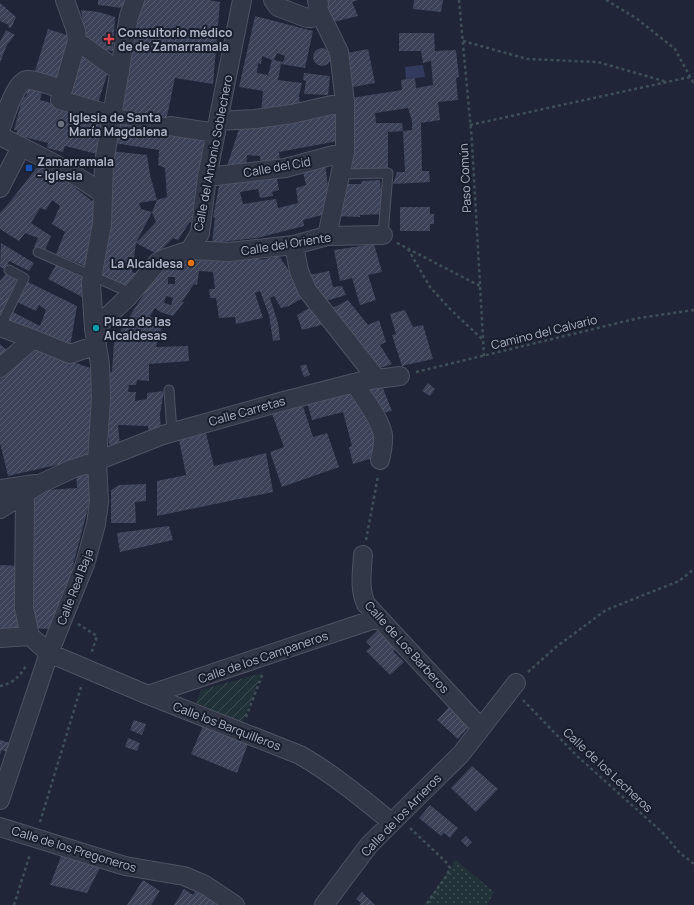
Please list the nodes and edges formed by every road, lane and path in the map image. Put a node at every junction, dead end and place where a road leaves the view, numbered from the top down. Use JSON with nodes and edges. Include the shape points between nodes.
{"nodes":[{"id":1,"x":65,"y":0,"type":"edge"},
{"id":2,"x":135,"y":0,"type":"edge"},
{"id":3,"x":242,"y":0,"type":"edge"},
{"id":4,"x":273,"y":0,"type":"edge"},
{"id":5,"x":459,"y":0,"type":"edge"},
{"id":6,"x":606,"y":0,"type":"edge"},
{"id":7,"x":317,"y":5,"type":"edge"},
{"id":8,"x":77,"y":41,"type":"junction"},
{"id":9,"x":463,"y":41,"type":"junction"},
{"id":10,"x":120,"y":72,"type":"junction"},
{"id":11,"x":690,"y":77,"type":"junction"},
{"id":12,"x":668,"y":82,"type":"junction"},
{"id":13,"x":694,"y":84,"type":"edge"},
{"id":14,"x":61,"y":95,"type":"junction"},
{"id":15,"x":345,"y":102,"type":"junction"},
{"id":16,"x":112,"y":115,"type":"junction"},
{"id":17,"x":470,"y":125,"type":"junction"},
{"id":18,"x":170,"y":126,"type":"joint"},
{"id":19,"x":217,"y":127,"type":"junction"},
{"id":20,"x":0,"y":131,"type":"edge"},
{"id":21,"x":0,"y":136,"type":"edge"},
{"id":22,"x":22,"y":147,"type":"junction"},
{"id":23,"x":345,"y":152,"type":"junction"},
{"id":24,"x":341,"y":174,"type":"junction"},
{"id":25,"x":208,"y":177,"type":"junction"},
{"id":26,"x":0,"y":188,"type":"edge"},
{"id":27,"x":103,"y":194,"type":"junction"},
{"id":28,"x":383,"y":235,"type":"junction"},
{"id":29,"x":327,"y":236,"type":"junction"},
{"id":30,"x":294,"y":245,"type":"junction"},
{"id":31,"x":408,"y":249,"type":"junction"},
{"id":32,"x":190,"y":250,"type":"junction"},
{"id":33,"x":38,"y":252,"type":"dead end"},
{"id":34,"x":8,"y":270,"type":"dead end"},
{"id":35,"x":92,"y":280,"type":"junction"},
{"id":36,"x":480,"y":286,"type":"junction"},
{"id":37,"x":131,"y":293,"type":"junction"},
{"id":38,"x":694,"y":310,"type":"edge"},
{"id":39,"x":0,"y":327,"type":"edge"},
{"id":40,"x":95,"y":337,"type":"junction"},
{"id":41,"x":33,"y":339,"type":"junction"},
{"id":42,"x":483,"y":340,"type":"junction"},
{"id":43,"x":484,"y":356,"type":"junction"},
{"id":44,"x":0,"y":368,"type":"edge"},
{"id":45,"x":400,"y":376,"type":"joint"},
{"id":46,"x":377,"y":379,"type":"junction"},
{"id":47,"x":354,"y":383,"type":"junction"},
{"id":48,"x":169,"y":390,"type":"dead end"},
{"id":49,"x":172,"y":432,"type":"junction"},
{"id":50,"x":380,"y":460,"type":"joint"},
{"id":51,"x":97,"y":461,"type":"junction"},
{"id":52,"x":42,"y":483,"type":"junction"},
{"id":53,"x":0,"y":489,"type":"edge"},
{"id":54,"x":25,"y":493,"type":"junction"},
{"id":55,"x":0,"y":509,"type":"edge"},
{"id":56,"x":363,"y":555,"type":"joint"},
{"id":57,"x":694,"y":569,"type":"edge"},
{"id":58,"x":378,"y":618,"type":"junction"},
{"id":59,"x":73,"y":621,"type":"dead end"},
{"id":60,"x":31,"y":637,"type":"junction"},
{"id":61,"x":0,"y":638,"type":"edge"},
{"id":62,"x":49,"y":653,"type":"junction"},
{"id":63,"x":270,"y":654,"type":"junction"},
{"id":64,"x":87,"y":670,"type":"junction"},
{"id":65,"x":0,"y":686,"type":"edge"},
{"id":66,"x":514,"y":686,"type":"junction"},
{"id":67,"x":148,"y":695,"type":"junction"},
{"id":68,"x":482,"y":728,"type":"junction"},
{"id":69,"x":241,"y":731,"type":"junction"},
{"id":70,"x":0,"y":800,"type":"edge"},
{"id":71,"x":399,"y":823,"type":"junction"},
{"id":72,"x":0,"y":826,"type":"edge"},
{"id":73,"x":35,"y":838,"type":"junction"},
{"id":74,"x":694,"y":864,"type":"edge"},
{"id":75,"x":14,"y":905,"type":"edge"},
{"id":76,"x":235,"y":905,"type":"edge"},
{"id":77,"x":324,"y":905,"type":"edge"},
{"id":78,"x":426,"y":905,"type":"edge"}],
"edges":[{"from":1,"to":8,"type":"street"},
{"from":2,"to":10,"type":"street","via":[[129,16]]},
{"from":3,"to":19,"type":"street","name":"Calle del Antonio Soblechero"},
{"from":4,"to":7,"type":"street","via":[[278,7],[307,18],[315,16]]},
{"from":5,"to":9,"type":"path","name":"Paso Común"},
{"from":6,"to":11,"type":"path","via":[[636,18],[675,49]]},
{"from":7,"to":15,"type":"street","via":[[339,52]]},
{"from":8,"to":10,"type":"street"},
{"from":8,"to":14,"type":"street"},
{"from":9,"to":12,"type":"path","via":[[527,60],[598,62]]},
{"from":9,"to":17,"type":"path","name":"Paso Común"},
{"from":10,"to":16,"type":"street"},
{"from":11,"to":12,"type":"path"},
{"from":11,"to":13,"type":"path"},
{"from":12,"to":17,"type":"path"},
{"from":14,"to":16,"type":"street"},
{"from":14,"to":20,"type":"street","via":[[34,81],[23,81],[16,90]]},
{"from":15,"to":19,"type":"street"},
{"from":15,"to":23,"type":"street"},
{"from":16,"to":18,"type":"street"},
{"from":16,"to":27,"type":"street","via":[[104,163]]},
{"from":17,"to":36,"type":"path","name":"Paso Común"},
{"from":18,"to":19,"type":"street"},
{"from":19,"to":25,"type":"street","name":"Calle del Antonio Soblechero"},
{"from":21,"to":22,"type":"street"},
{"from":22,"to":26,"type":"street"},
{"from":22,"to":27,"type":"street","via":[[75,174]]},
{"from":23,"to":24,"type":"street"},
{"from":23,"to":25,"type":"street","name":"Calle del Cid","via":[[285,168]]},
{"from":24,"to":28,"type":"lane","via":[[388,173]]},
{"from":24,"to":29,"type":"street"},
{"from":25,"to":32,"type":"street","name":"Calle del Antonio Soblechero","via":[[200,233]]},
{"from":27,"to":35,"type":"street","via":[[102,224]]},
{"from":28,"to":29,"type":"street","name":"Calle del Oriente"},
{"from":28,"to":31,"type":"path"},
{"from":29,"to":30,"type":"street","name":"Calle del Oriente"},
{"from":30,"to":32,"type":"street","name":"Calle del Oriente","via":[[229,252]]},
{"from":30,"to":46,"type":"street","via":[[299,271],[307,290]]},
{"from":31,"to":36,"type":"path"},
{"from":31,"to":42,"type":"path","via":[[430,287]]},
{"from":32,"to":37,"type":"street","via":[[162,259]]},
{"from":33,"to":35,"type":"lane"},
{"from":34,"to":39,"type":"lane","via":[[24,278]]},
{"from":35,"to":37,"type":"lane"},
{"from":35,"to":40,"type":"street"},
{"from":36,"to":42,"type":"path","name":"Paso Común"},
{"from":37,"to":40,"type":"street"},
{"from":38,"to":43,"type":"path","name":"Camino del Calvario","via":[[639,318]]},
{"from":39,"to":41,"type":"street"},
{"from":40,"to":41,"type":"street","via":[[70,354]]},
{"from":40,"to":51,"type":"street","name":"Calle Real Baja","via":[[100,364],[101,399]]},
{"from":41,"to":44,"type":"street"},
{"from":42,"to":43,"type":"path","name":"Paso Común"},
{"from":43,"to":45,"type":"path","name":"Camino del Calvario"},
{"from":45,"to":46,"type":"street","name":"Calle Carretas"},
{"from":46,"to":47,"type":"street","name":"Calle Carretas"},
{"from":47,"to":49,"type":"street","name":"Calle Carretas"},
{"from":47,"to":50,"type":"street","via":[[383,433]]},
{"from":48,"to":49,"type":"lane"},
{"from":49,"to":51,"type":"street","name":"Calle Carretas"},
{"from":50,"to":56,"type":"path"},
{"from":51,"to":52,"type":"street","name":"Calle Carretas"},
{"from":51,"to":62,"type":"street","name":"Calle Real Baja","via":[[99,502],[96,524],[85,564]]},
{"from":52,"to":53,"type":"street"},
{"from":52,"to":54,"type":"street"},
{"from":54,"to":55,"type":"street"},
{"from":54,"to":60,"type":"street","via":[[24,608]]},
{"from":56,"to":58,"type":"street","name":"Calle de Los Barberos","via":[[362,596]]},
{"from":57,"to":66,"type":"path","via":[[679,580],[606,610],[556,647]]},
{"from":58,"to":63,"type":"street","name":"Calle de los Campaneros"},
{"from":58,"to":68,"type":"street","name":"Calle de Los Barberos"},
{"from":59,"to":64,"type":"path","via":[[97,636]]},
{"from":60,"to":61,"type":"street"},
{"from":60,"to":62,"type":"street","name":"Calle los Barquilleros"},
{"from":60,"to":65,"type":"path","via":[[31,652],[22,672],[14,681]]},
{"from":62,"to":64,"type":"street","name":"Calle los Barquilleros"},
{"from":62,"to":70,"type":"street","name":"Calle Real Baja"},
{"from":63,"to":67,"type":"street","name":"Calle de los Campaneros"},
{"from":63,"to":69,"type":"path"},
{"from":64,"to":67,"type":"street","name":"Calle los Barquilleros"},
{"from":64,"to":73,"type":"path"},
{"from":66,"to":68,"type":"street","name":"Calle de los Arrieros"},
{"from":66,"to":74,"type":"path","name":"Calle de los Lecheros","via":[[577,756]]},
{"from":67,"to":69,"type":"street","name":"Calle los Barquilleros"},
{"from":68,"to":71,"type":"street","name":"Calle de los Arrieros"},
{"from":69,"to":71,"type":"street","name":"Calle los Barquilleros","via":[[318,765]]},
{"from":71,"to":77,"type":"street","name":"Calle de los Arrieros","via":[[368,845]]},
{"from":71,"to":78,"type":"path","via":[[450,868]]},
{"from":72,"to":73,"type":"street","name":"Calle de los Pregoneros"},
{"from":73,"to":75,"type":"path"},
{"from":73,"to":76,"type":"street","name":"Calle de los Pregoneros","via":[[124,866],[190,878]]}]}
